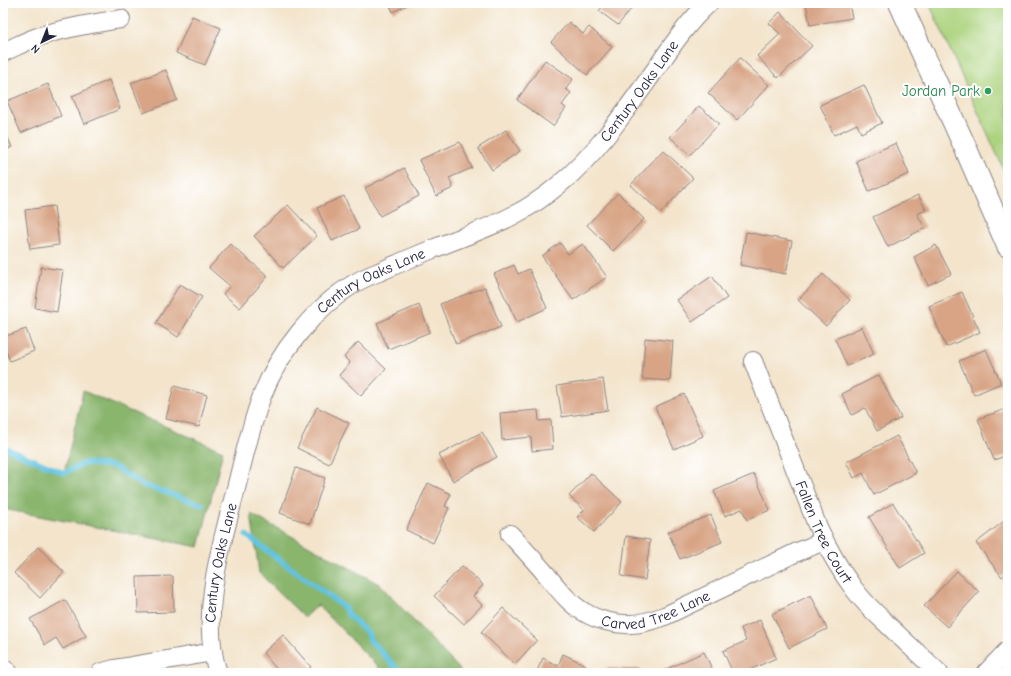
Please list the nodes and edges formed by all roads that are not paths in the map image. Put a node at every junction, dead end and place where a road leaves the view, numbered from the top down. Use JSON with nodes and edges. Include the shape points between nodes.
{"nodes":[{"id":1,"x":709,"y":3,"type":"edge"},
{"id":2,"x":900,"y":3,"type":"edge"},
{"id":3,"x":121,"y":19,"type":"dead end"},
{"id":4,"x":3,"y":52,"type":"edge"},
{"id":5,"x":1008,"y":246,"type":"edge"},
{"id":6,"x":753,"y":361,"type":"dead end"},
{"id":7,"x":510,"y":534,"type":"dead end"},
{"id":8,"x":824,"y":541,"type":"junction"},
{"id":9,"x":1008,"y":650,"type":"edge"},
{"id":10,"x":213,"y":652,"type":"junction"},
{"id":11,"x":3,"y":668,"type":"edge"},
{"id":12,"x":9,"y":673,"type":"edge"},
{"id":13,"x":100,"y":673,"type":"edge"},
{"id":14,"x":218,"y":673,"type":"edge"},
{"id":15,"x":939,"y":673,"type":"edge"},
{"id":16,"x":986,"y":673,"type":"edge"}],
"edges":[{"from":1,"to":10,"type":"street","name":"Century Oaks Lane","via":[[680,35],[614,127],[563,182],[512,216],[356,282],[337,295],[311,320],[287,349],[262,395],[218,556],[211,623]]},
{"from":2,"to":5,"type":"street"},
{"from":3,"to":4,"type":"street","via":[[57,31]]},
{"from":6,"to":8,"type":"street","name":"Fallen Tree Court"},
{"from":7,"to":8,"type":"street","name":"Carved Tree Lane","via":[[567,598],[583,612],[614,623],[632,624],[648,622],[667,615]]},
{"from":8,"to":15,"type":"street","name":"Fallen Tree Court","via":[[854,589]]},
{"from":9,"to":16,"type":"street"},
{"from":10,"to":13,"type":"street"},
{"from":10,"to":14,"type":"street","name":"Century Oaks Lane"},
{"from":11,"to":12,"type":"street"}]}
